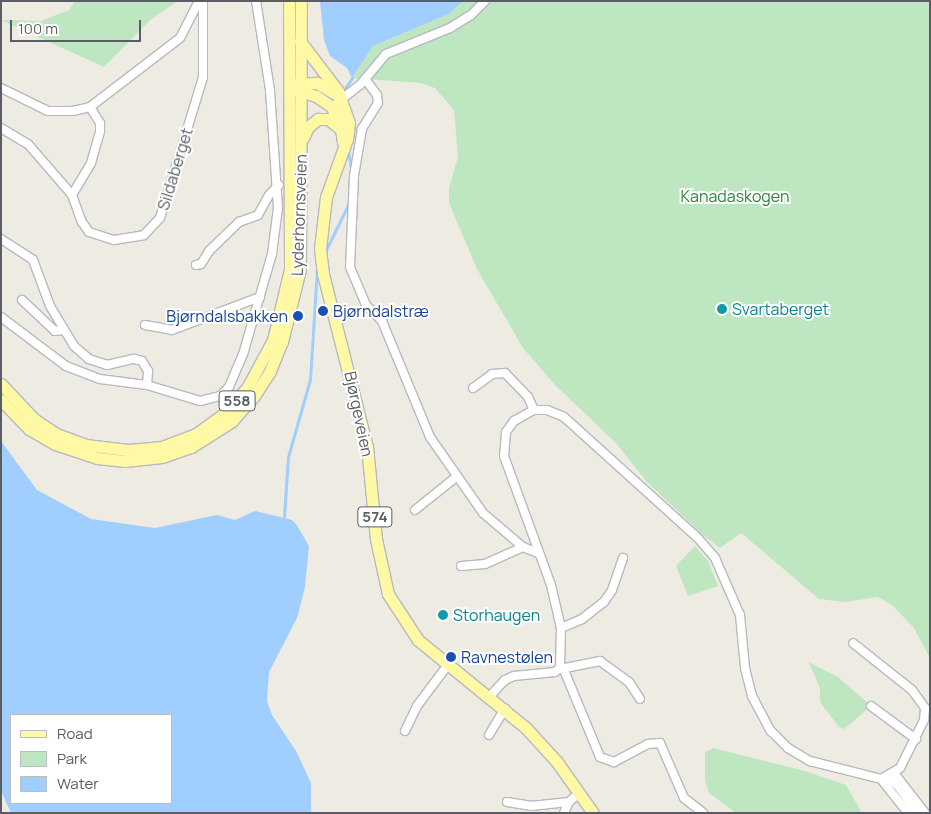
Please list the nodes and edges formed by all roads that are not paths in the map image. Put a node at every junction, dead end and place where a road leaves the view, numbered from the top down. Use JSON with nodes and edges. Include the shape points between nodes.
{"nodes":[{"id":1,"x":201,"y":1,"type":"edge"},
{"id":2,"x":256,"y":1,"type":"edge"},
{"id":3,"x":289,"y":1,"type":"edge"},
{"id":4,"x":301,"y":1,"type":"edge"},
{"id":5,"x":485,"y":1,"type":"edge"},
{"id":6,"x":300,"y":41,"type":"junction"},
{"id":7,"x":365,"y":79,"type":"junction"},
{"id":8,"x":289,"y":87,"type":"junction"},
{"id":9,"x":301,"y":87,"type":"junction"},
{"id":10,"x":1,"y":88,"type":"edge"},
{"id":11,"x":337,"y":103,"type":"junction"},
{"id":12,"x":90,"y":107,"type":"junction"},
{"id":13,"x":1,"y":128,"type":"edge"},
{"id":14,"x":342,"y":130,"type":"junction"},
{"id":15,"x":302,"y":142,"type":"junction"},
{"id":16,"x":344,"y":146,"type":"junction"},
{"id":17,"x":279,"y":185,"type":"junction"},
{"id":18,"x":72,"y":195,"type":"junction"},
{"id":19,"x":1,"y":239,"type":"edge"},
{"id":20,"x":196,"y":265,"type":"dead end"},
{"id":21,"x":260,"y":297,"type":"junction"},
{"id":22,"x":22,"y":300,"type":"dead end"},
{"id":23,"x":1,"y":316,"type":"edge"},
{"id":24,"x":145,"y":326,"type":"dead end"},
{"id":25,"x":63,"y":330,"type":"junction"},
{"id":26,"x":1,"y":384,"type":"edge"},
{"id":27,"x":147,"y":386,"type":"junction"},
{"id":28,"x":473,"y":388,"type":"dead end"},
{"id":29,"x":1,"y":400,"type":"edge"},
{"id":30,"x":534,"y":410,"type":"junction"},
{"id":31,"x":456,"y":477,"type":"junction"},
{"id":32,"x":415,"y":510,"type":"dead end"},
{"id":33,"x":523,"y":547,"type":"junction"},
{"id":34,"x":538,"y":553,"type":"junction"},
{"id":35,"x":623,"y":558,"type":"dead end"},
{"id":36,"x":461,"y":566,"type":"dead end"},
{"id":37,"x":561,"y":628,"type":"junction"},
{"id":38,"x":852,"y":643,"type":"dead end"},
{"id":39,"x":447,"y":666,"type":"junction"},
{"id":40,"x":562,"y":669,"type":"junction"},
{"id":41,"x":489,"y":697,"type":"junction"},
{"id":42,"x":640,"y":699,"type":"dead end"},
{"id":43,"x":871,"y":706,"type":"dead end"},
{"id":44,"x":505,"y":708,"type":"junction"},
{"id":45,"x":405,"y":731,"type":"dead end"},
{"id":46,"x":489,"y":735,"type":"dead end"},
{"id":47,"x":916,"y":739,"type":"junction"},
{"id":48,"x":887,"y":776,"type":"junction"},
{"id":49,"x":579,"y":793,"type":"junction"},
{"id":50,"x":506,"y":802,"type":"dead end"},
{"id":51,"x":568,"y":802,"type":"junction"},
{"id":52,"x":564,"y":813,"type":"edge"},
{"id":53,"x":593,"y":813,"type":"edge"},
{"id":54,"x":703,"y":813,"type":"edge"},
{"id":55,"x":908,"y":813,"type":"edge"},
{"id":56,"x":917,"y":813,"type":"edge"},
{"id":57,"x":925,"y":813,"type":"edge"}],
"edges":[{"from":1,"to":12,"type":"street","name":"Sildaberget","via":[[180,38]]},
{"from":1,"to":18,"type":"street","name":"Sildaberget","via":[[203,77],[160,218],[144,235],[132,240],[101,237],[89,232],[82,222]]},
{"from":2,"to":17,"type":"street","via":[[266,50]]},
{"from":3,"to":8,"type":"main road","name":"Lyderhornsveien","number":"558"},
{"from":4,"to":6,"type":"main road","name":"Lyderhornsveien","number":"558"},
{"from":5,"to":7,"type":"street","via":[[450,28],[386,54]]},
{"from":6,"to":9,"type":"main road","name":"Lyderhornsveien","number":"558"},
{"from":6,"to":11,"type":"main road","name":"Bjørgeveien","number":"574"},
{"from":7,"to":11,"type":"street"},
{"from":7,"to":31,"type":"street","via":[[377,95],[378,103],[362,129],[354,176],[350,266],[366,305],[382,322],[430,437]]},
{"from":8,"to":9,"type":"main road"},
{"from":8,"to":26,"type":"main road","name":"Lyderhornsveien","number":"558","via":[[292,227],[288,285],[266,356],[236,402],[211,425],[180,441],[145,450],[114,450],[79,443],[50,430],[27,412]]},
{"from":9,"to":11,"type":"main road","via":[[322,85]]},
{"from":9,"to":15,"type":"main road","name":"Lyderhornsveien","number":"558"},
{"from":10,"to":12,"type":"street","name":"Sildaberget","via":[[48,110],[73,111]]},
{"from":11,"to":14,"type":"main road","name":"Bjørgeveien","number":"574"},
{"from":11,"to":16,"type":"main road","name":"Bjørgeveien","number":"574","via":[[349,123]]},
{"from":12,"to":18,"type":"street","via":[[100,123],[100,131],[91,163]]},
{"from":13,"to":18,"type":"street","name":"Sildaberget","via":[[28,144]]},
{"from":14,"to":15,"type":"main road","via":[[328,119],[318,119],[308,127]]},
{"from":14,"to":16,"type":"main road","name":"Bjørgeveien","number":"574"},
{"from":15,"to":29,"type":"main road","name":"Lyderhornsveien","number":"558","via":[[301,250],[288,323],[276,359],[262,385],[232,421],[205,440],[178,452],[141,460],[112,460],[69,450],[41,437],[18,420]]},
{"from":16,"to":39,"type":"main road","name":"Bjørgeveien","number":"574","via":[[322,211],[321,256],[367,446],[380,565],[388,594],[402,621]]},
{"from":17,"to":20,"type":"street","via":[[258,215],[239,222],[201,264]]},
{"from":17,"to":21,"type":"street","via":[[276,235]]},
{"from":19,"to":25,"type":"street","via":[[33,260]]},
{"from":21,"to":24,"type":"street","via":[[172,330]]},
{"from":21,"to":27,"type":"street","via":[[236,377],[220,396],[200,401]]},
{"from":22,"to":25,"type":"street","via":[[55,331]]},
{"from":23,"to":27,"type":"street","via":[[66,366],[100,379]]},
{"from":25,"to":27,"type":"street","via":[[74,346],[89,358],[107,365],[134,358],[142,360],[148,371]]},
{"from":28,"to":30,"type":"street","via":[[492,374],[505,374],[528,397]]},
{"from":30,"to":34,"type":"street","via":[[514,421],[503,445]]},
{"from":30,"to":48,"type":"street","via":[[547,410],[564,417],[697,536],[715,558],[740,615],[745,668],[752,696],[771,731],[788,748],[810,761]]},
{"from":31,"to":32,"type":"street"},
{"from":31,"to":33,"type":"street","via":[[483,512]]},
{"from":33,"to":34,"type":"street"},
{"from":33,"to":36,"type":"street","via":[[485,564]]},
{"from":34,"to":37,"type":"street","via":[[551,585]]},
{"from":35,"to":37,"type":"street","via":[[612,590],[604,602],[582,619]]},
{"from":37,"to":40,"type":"street"},
{"from":38,"to":47,"type":"street","via":[[922,701],[924,720]]},
{"from":39,"to":41,"type":"main road","name":"Bjørgeveien","number":"574"},
{"from":39,"to":45,"type":"street","via":[[417,706]]},
{"from":40,"to":41,"type":"street","via":[[514,676],[505,680]]},
{"from":40,"to":42,"type":"street","via":[[591,660],[600,661],[629,682]]},
{"from":40,"to":54,"type":"street","via":[[600,758],[614,762],[648,744],[660,743],[684,798]]},
{"from":41,"to":44,"type":"main road","name":"Bjørgeveien","number":"574"},
{"from":43,"to":47,"type":"street"},
{"from":44,"to":46,"type":"street"},
{"from":44,"to":49,"type":"main road","name":"Bjørgeveien","number":"574","via":[[544,746]]},
{"from":47,"to":48,"type":"street"},
{"from":48,"to":55,"type":"street"},
{"from":48,"to":56,"type":"street"},
{"from":48,"to":57,"type":"street"},
{"from":49,"to":51,"type":"street"},
{"from":49,"to":53,"type":"main road","name":"Bjørgeveien","number":"574"},
{"from":50,"to":51,"type":"street","via":[[540,806]]},
{"from":51,"to":52,"type":"street"}]}
